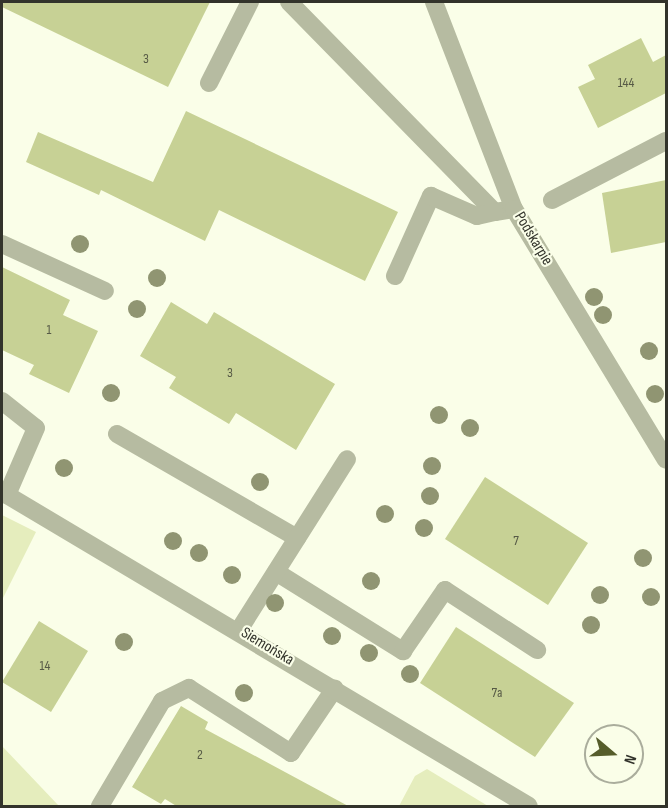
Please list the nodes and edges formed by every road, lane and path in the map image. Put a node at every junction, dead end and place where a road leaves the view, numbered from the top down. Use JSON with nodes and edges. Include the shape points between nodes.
{"nodes":[{"id":1,"x":250,"y":2,"type":"edge"},
{"id":2,"x":289,"y":2,"type":"edge"},
{"id":3,"x":434,"y":2,"type":"edge"},
{"id":4,"x":209,"y":83,"type":"dead end"},
{"id":5,"x":666,"y":141,"type":"edge"},
{"id":6,"x":552,"y":200,"type":"dead end"},
{"id":7,"x":514,"y":209,"type":"junction"},
{"id":8,"x":495,"y":212,"type":"junction"},
{"id":9,"x":2,"y":244,"type":"edge"},
{"id":10,"x":395,"y":276,"type":"dead end"},
{"id":11,"x":105,"y":291,"type":"dead end"},
{"id":12,"x":2,"y":401,"type":"edge"},
{"id":13,"x":117,"y":434,"type":"dead end"},
{"id":14,"x":347,"y":459,"type":"dead end"},
{"id":15,"x":666,"y":460,"type":"edge"},
{"id":16,"x":4,"y":494,"type":"edge"},
{"id":17,"x":297,"y":538,"type":"junction"},
{"id":18,"x":276,"y":572,"type":"junction"},
{"id":19,"x":239,"y":630,"type":"junction"},
{"id":20,"x":537,"y":650,"type":"dead end"},
{"id":21,"x":335,"y":688,"type":"junction"},
{"id":22,"x":100,"y":807,"type":"edge"},
{"id":23,"x":530,"y":807,"type":"edge"}],
"edges":[{"from":1,"to":4,"type":"street"},
{"from":2,"to":8,"type":"street"},
{"from":3,"to":7,"type":"street","name":"Podskarpie"},
{"from":5,"to":6,"type":"street"},
{"from":7,"to":8,"type":"street"},
{"from":7,"to":15,"type":"street","name":"Podskarpie"},
{"from":8,"to":10,"type":"street","via":[[477,216],[431,196]]},
{"from":9,"to":11,"type":"street"},
{"from":12,"to":16,"type":"street","via":[[36,428]]},
{"from":13,"to":17,"type":"street"},
{"from":14,"to":17,"type":"street"},
{"from":16,"to":19,"type":"street","name":"Siemońska"},
{"from":17,"to":18,"type":"street"},
{"from":18,"to":19,"type":"street"},
{"from":18,"to":20,"type":"street","via":[[403,651],[445,590]]},
{"from":19,"to":21,"type":"street","name":"Siemońska"},
{"from":21,"to":22,"type":"street","via":[[291,753],[189,688],[162,701]]},
{"from":21,"to":23,"type":"street","name":"Siemońska"}]}
